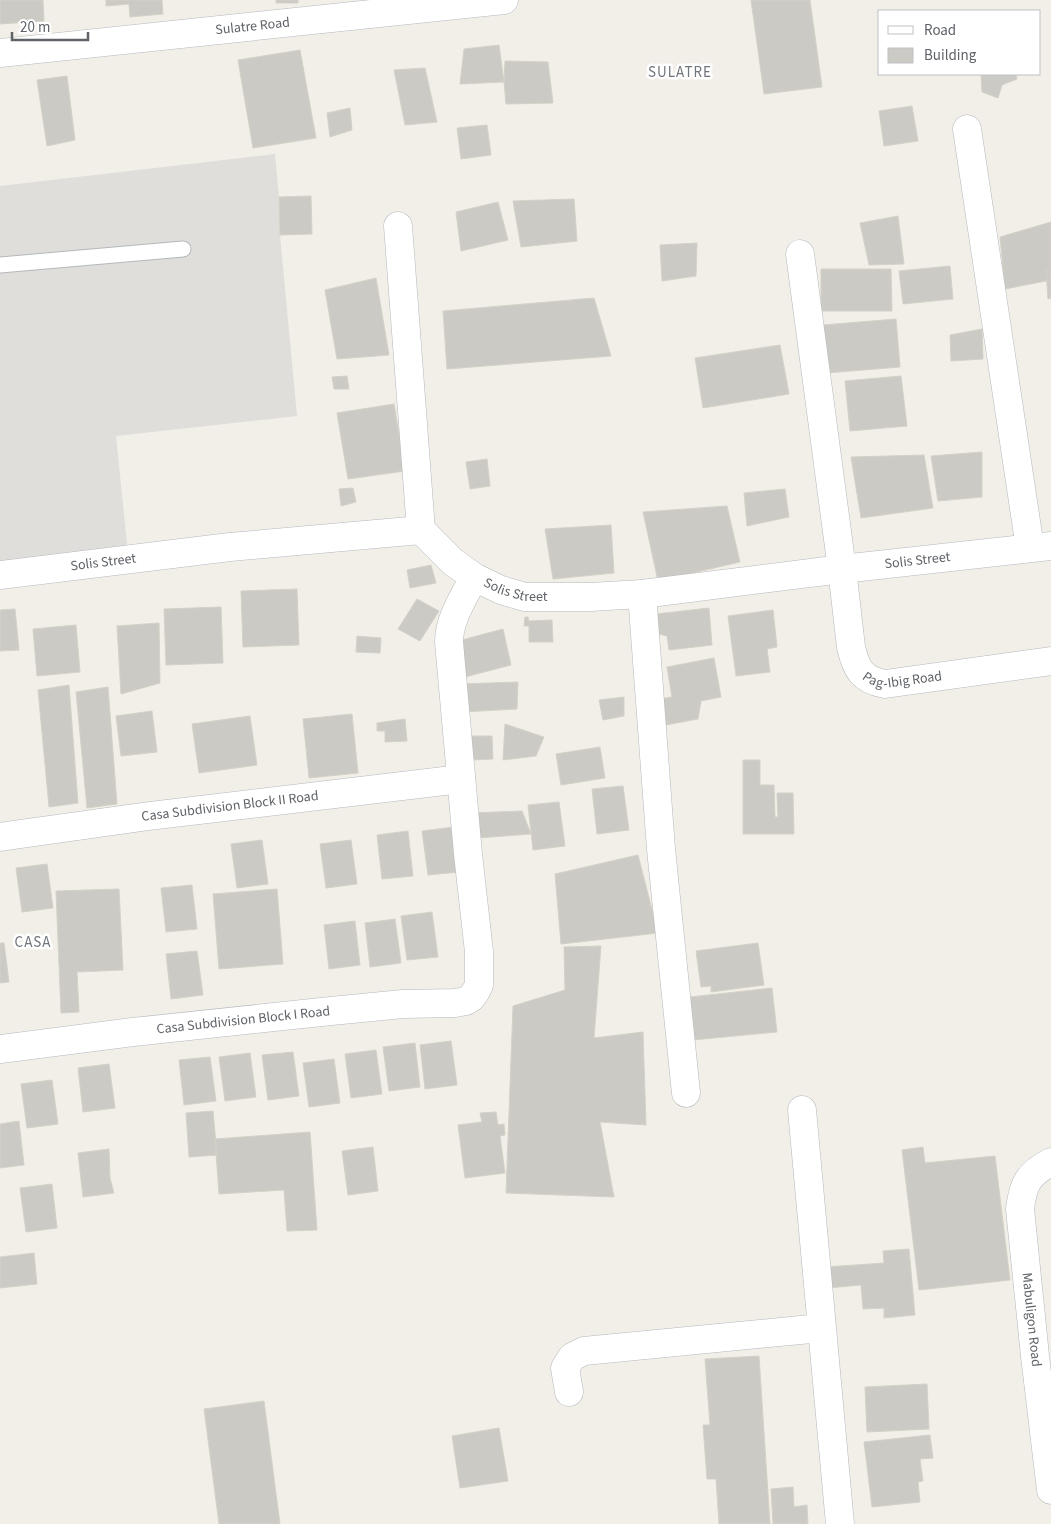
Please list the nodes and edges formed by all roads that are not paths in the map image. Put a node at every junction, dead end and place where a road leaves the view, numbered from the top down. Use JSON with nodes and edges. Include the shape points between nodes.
{"nodes":[{"id":1,"x":504,"y":0,"type":"edge"},
{"id":2,"x":384,"y":6,"type":"edge"},
{"id":3,"x":0,"y":53,"type":"edge"},
{"id":4,"x":967,"y":129,"type":"dead end"},
{"id":5,"x":398,"y":226,"type":"dead end"},
{"id":6,"x":183,"y":249,"type":"dead end"},
{"id":7,"x":800,"y":254,"type":"dead end"},
{"id":8,"x":0,"y":265,"type":"edge"},
{"id":9,"x":421,"y":530,"type":"junction"},
{"id":10,"x":1040,"y":547,"type":"edge"},
{"id":11,"x":842,"y":569,"type":"junction"},
{"id":12,"x":0,"y":576,"type":"edge"},
{"id":13,"x":474,"y":577,"type":"junction"},
{"id":14,"x":642,"y":594,"type":"junction"},
{"id":15,"x":1051,"y":661,"type":"edge"},
{"id":16,"x":461,"y":779,"type":"junction"},
{"id":17,"x":0,"y":837,"type":"edge"},
{"id":18,"x":0,"y":1049,"type":"edge"},
{"id":19,"x":686,"y":1093,"type":"dead end"},
{"id":20,"x":802,"y":1110,"type":"dead end"},
{"id":21,"x":1051,"y":1162,"type":"edge"},
{"id":22,"x":821,"y":1328,"type":"junction"},
{"id":23,"x":1043,"y":1355,"type":"edge"},
{"id":24,"x":569,"y":1392,"type":"dead end"},
{"id":25,"x":1051,"y":1490,"type":"edge"},
{"id":26,"x":840,"y":1524,"type":"edge"}],
"edges":[{"from":1,"to":2,"type":"street","name":"Sulatre Road"},
{"from":2,"to":3,"type":"street","name":"Sulatre Road"},
{"from":4,"to":10,"type":"street"},
{"from":5,"to":9,"type":"street"},
{"from":6,"to":8,"type":"lane"},
{"from":7,"to":11,"type":"street"},
{"from":9,"to":12,"type":"street","name":"Solis Street","via":[[230,547]]},
{"from":9,"to":13,"type":"street","name":"Solis Street","via":[[453,562]]},
{"from":10,"to":11,"type":"street","name":"Solis Street"},
{"from":11,"to":14,"type":"street","name":"Solis Street"},
{"from":11,"to":15,"type":"street","name":"Pag-Ibig Road","via":[[854,660],[873,682],[885,684]]},
{"from":13,"to":14,"type":"street","name":"Solis Street","via":[[524,597]]},
{"from":13,"to":16,"type":"street","via":[[449,635]]},
{"from":14,"to":19,"type":"street","via":[[661,849]]},
{"from":16,"to":17,"type":"street","name":"Casa Subdivision Block II Road"},
{"from":16,"to":18,"type":"street","name":"Casa Subdivision Block I Road","via":[[479,985],[466,1001],[331,1011]]},
{"from":20,"to":22,"type":"street"},
{"from":21,"to":23,"type":"street","name":"Mabuligon Road","via":[[1031,1176],[1022,1191],[1020,1209]]},
{"from":22,"to":24,"type":"street","via":[[584,1351],[572,1357],[565,1368]]},
{"from":22,"to":26,"type":"street"},
{"from":23,"to":25,"type":"street","name":"Mabuligon Road"}]}
